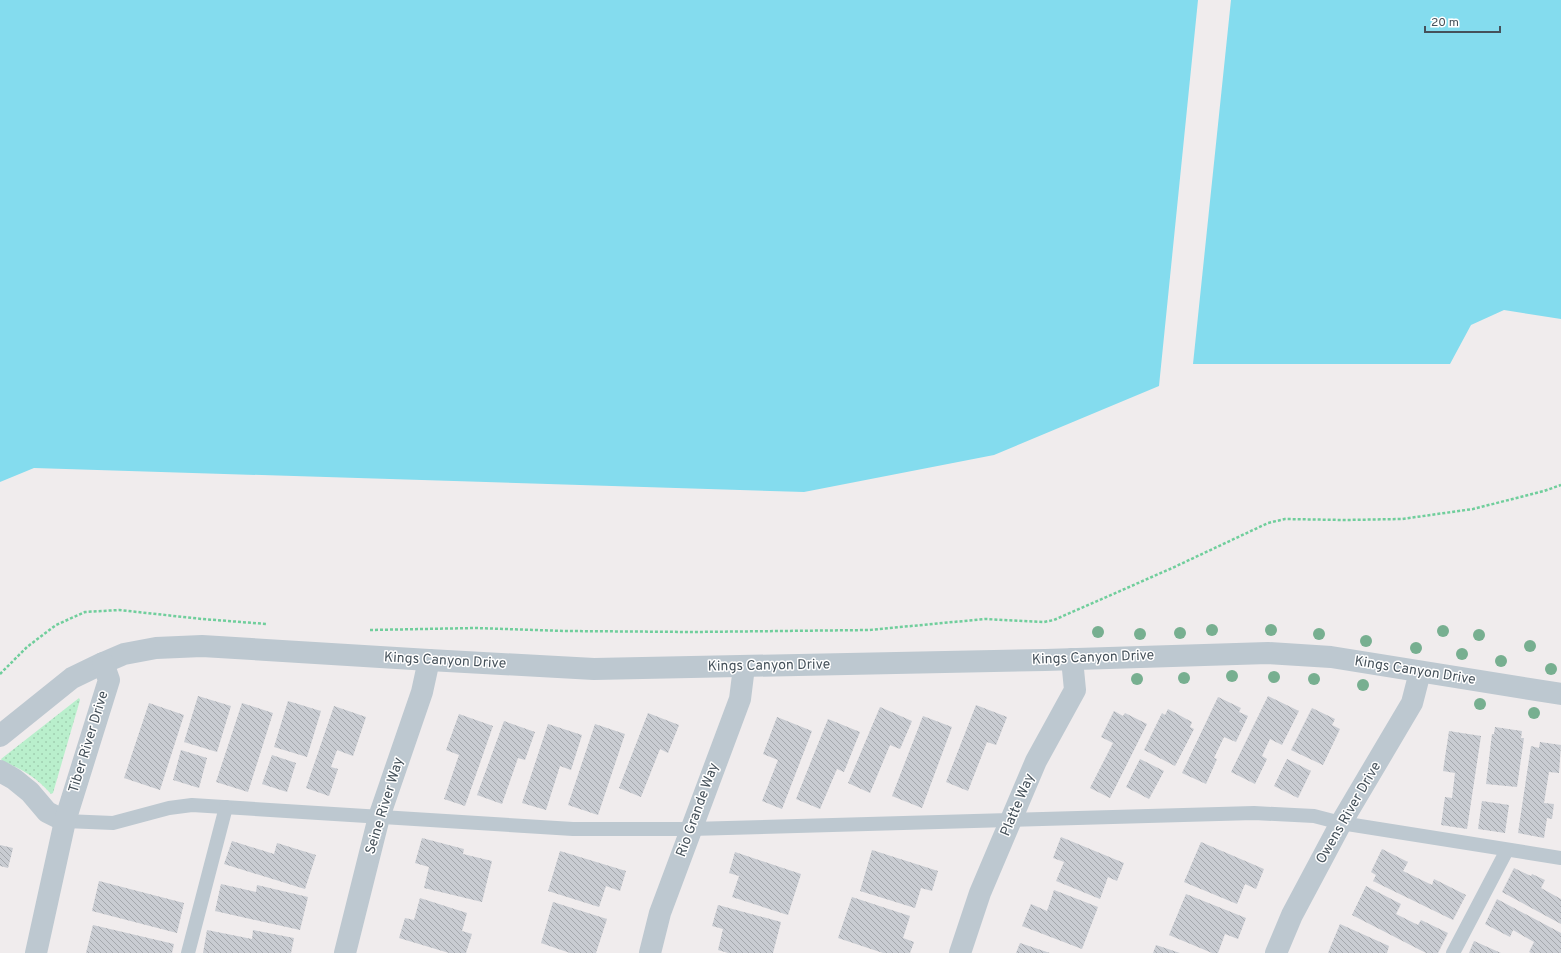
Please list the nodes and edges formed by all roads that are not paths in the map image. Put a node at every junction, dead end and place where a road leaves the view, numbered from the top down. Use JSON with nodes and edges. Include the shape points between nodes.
{"nodes":[{"id":1,"x":1072,"y":659,"type":"junction"},
{"id":2,"x":429,"y":660,"type":"junction"},
{"id":3,"x":103,"y":663,"type":"junction"},
{"id":4,"x":744,"y":667,"type":"junction"},
{"id":5,"x":1420,"y":672,"type":"junction"},
{"id":6,"x":1561,"y":694,"type":"edge"},
{"id":7,"x":0,"y":736,"type":"edge"},
{"id":8,"x":0,"y":771,"type":"edge"},
{"id":9,"x":226,"y":807,"type":"junction"},
{"id":10,"x":379,"y":817,"type":"junction"},
{"id":11,"x":1012,"y":820,"type":"junction"},
{"id":12,"x":65,"y":821,"type":"junction"},
{"id":13,"x":1341,"y":823,"type":"junction"},
{"id":14,"x":691,"y":829,"type":"junction"},
{"id":15,"x":1507,"y":850,"type":"junction"},
{"id":16,"x":1561,"y":858,"type":"edge"},
{"id":17,"x":36,"y":953,"type":"edge"},
{"id":18,"x":188,"y":953,"type":"edge"},
{"id":19,"x":345,"y":953,"type":"edge"},
{"id":20,"x":650,"y":953,"type":"edge"},
{"id":21,"x":960,"y":953,"type":"edge"},
{"id":22,"x":1276,"y":953,"type":"edge"},
{"id":23,"x":1454,"y":953,"type":"edge"}],
"edges":[{"from":1,"to":4,"type":"street","name":"Kings Canyon Drive"},
{"from":1,"to":5,"type":"street","name":"Kings Canyon Drive","via":[[1268,652],[1331,657]]},
{"from":1,"to":11,"type":"street","name":"Platte Way","via":[[1075,690],[1036,761]]},
{"from":2,"to":3,"type":"street","name":"Kings Canyon Drive","via":[[202,646],[156,648],[124,654]]},
{"from":2,"to":4,"type":"street","name":"Kings Canyon Drive","via":[[594,668]]},
{"from":2,"to":10,"type":"street","name":"Seine River Way","via":[[422,692]]},
{"from":3,"to":7,"type":"street","name":"Kings Canyon Drive","via":[[72,678]]},
{"from":3,"to":12,"type":"street","name":"Tiber River Drive","via":[[109,680]]},
{"from":4,"to":14,"type":"street","name":"Rio Grande Way","via":[[740,699]]},
{"from":5,"to":6,"type":"street","name":"Kings Canyon Drive"},
{"from":5,"to":13,"type":"street","name":"Owens River Drive","via":[[1412,704]]},
{"from":8,"to":12,"type":"street","via":[[30,792],[47,812]]},
{"from":9,"to":10,"type":"lane"},
{"from":9,"to":12,"type":"lane","via":[[192,805],[169,808],[113,823]]},
{"from":9,"to":18,"type":"lane"},
{"from":10,"to":14,"type":"lane","via":[[573,829]]},
{"from":10,"to":19,"type":"street","name":"Seine River Way"},
{"from":11,"to":13,"type":"lane","via":[[1254,813],[1314,816]]},
{"from":11,"to":14,"type":"lane"},
{"from":11,"to":21,"type":"street","name":"Platte Way","via":[[980,893]]},
{"from":12,"to":17,"type":"street","name":"Tiber River Drive"},
{"from":13,"to":15,"type":"lane"},
{"from":13,"to":22,"type":"street","name":"Owens River Drive","via":[[1292,915]]},
{"from":14,"to":20,"type":"street","name":"Rio Grande Way","via":[[660,913]]},
{"from":15,"to":16,"type":"lane"},
{"from":15,"to":23,"type":"lane"}]}
